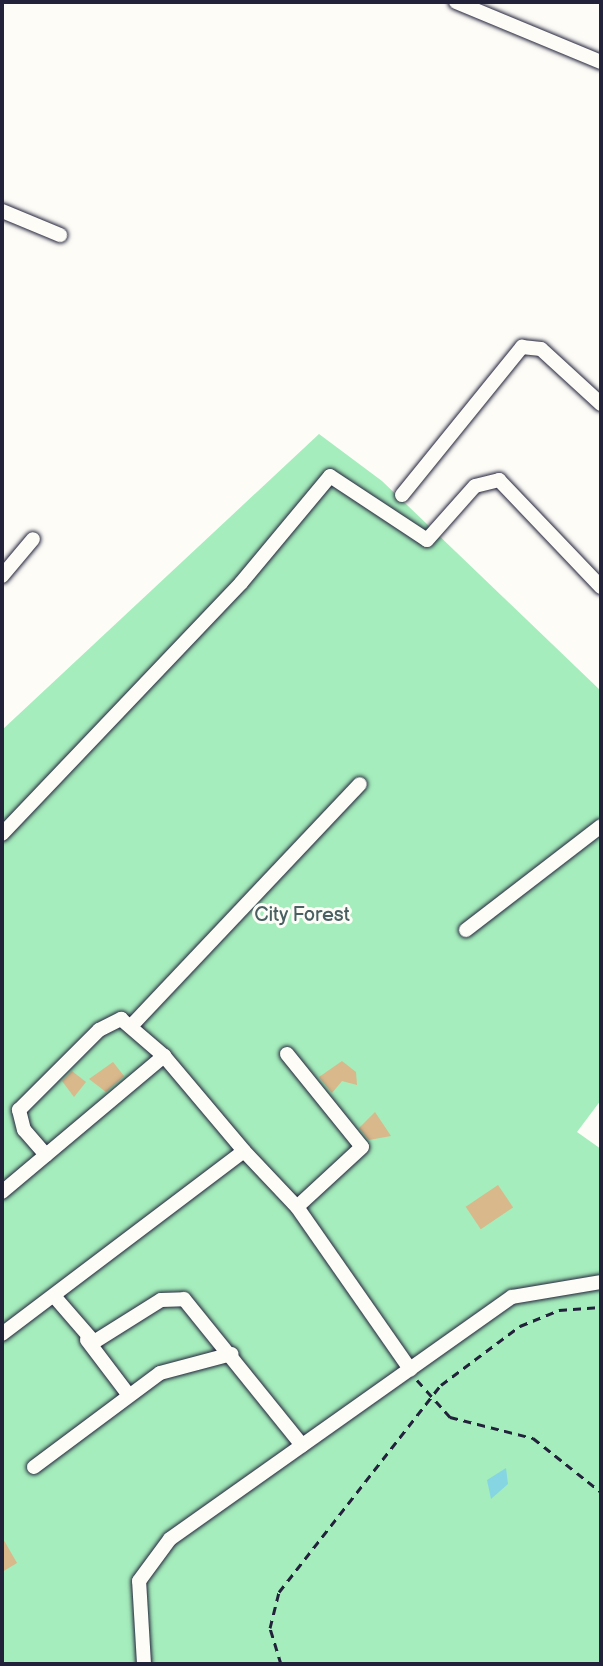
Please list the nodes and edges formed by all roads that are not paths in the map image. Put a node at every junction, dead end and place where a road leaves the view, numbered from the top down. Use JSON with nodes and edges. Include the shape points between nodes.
{"nodes":[{"id":1,"x":456,"y":2,"type":"edge"},
{"id":2,"x":601,"y":62,"type":"edge"},
{"id":3,"x":2,"y":211,"type":"edge"},
{"id":4,"x":60,"y":235,"type":"dead end"},
{"id":5,"x":601,"y":404,"type":"edge"},
{"id":6,"x":402,"y":495,"type":"dead end"},
{"id":7,"x":33,"y":539,"type":"dead end"},
{"id":8,"x":2,"y":576,"type":"edge"},
{"id":9,"x":601,"y":587,"type":"edge"},
{"id":10,"x":360,"y":784,"type":"dead end"},
{"id":11,"x":601,"y":826,"type":"edge"},
{"id":12,"x":2,"y":833,"type":"edge"},
{"id":13,"x":466,"y":930,"type":"dead end"},
{"id":14,"x":133,"y":1024,"type":"junction"},
{"id":15,"x":287,"y":1054,"type":"dead end"},
{"id":16,"x":164,"y":1056,"type":"junction"},
{"id":17,"x":244,"y":1151,"type":"junction"},
{"id":18,"x":46,"y":1155,"type":"junction"},
{"id":19,"x":2,"y":1192,"type":"edge"},
{"id":20,"x":297,"y":1207,"type":"junction"},
{"id":21,"x":601,"y":1282,"type":"edge"},
{"id":22,"x":54,"y":1296,"type":"junction"},
{"id":23,"x":2,"y":1334,"type":"edge"},
{"id":24,"x":87,"y":1340,"type":"junction"},
{"id":25,"x":232,"y":1354,"type":"junction"},
{"id":26,"x":414,"y":1375,"type":"junction"},
{"id":27,"x":128,"y":1394,"type":"junction"},
{"id":28,"x":302,"y":1445,"type":"junction"},
{"id":29,"x":34,"y":1467,"type":"dead end"},
{"id":30,"x":144,"y":1664,"type":"edge"}],
"edges":[{"from":1,"to":2,"type":"street"},
{"from":3,"to":4,"type":"street"},
{"from":5,"to":6,"type":"street","via":[[541,349],[522,347]]},
{"from":7,"to":8,"type":"street"},
{"from":9,"to":12,"type":"street","via":[[499,480],[475,486],[427,540],[330,476],[241,583]]},
{"from":10,"to":14,"type":"street"},
{"from":11,"to":13,"type":"street"},
{"from":14,"to":16,"type":"street"},
{"from":14,"to":18,"type":"street","via":[[121,1019],[99,1030],[28,1097],[19,1119]]},
{"from":15,"to":20,"type":"street","via":[[362,1147]]},
{"from":16,"to":17,"type":"street"},
{"from":16,"to":18,"type":"street"},
{"from":17,"to":20,"type":"street"},
{"from":17,"to":22,"type":"street"},
{"from":18,"to":19,"type":"street"},
{"from":20,"to":26,"type":"street"},
{"from":21,"to":26,"type":"street","via":[[512,1297]]},
{"from":22,"to":23,"type":"street"},
{"from":22,"to":24,"type":"street"},
{"from":24,"to":25,"type":"street","via":[[102,1341],[173,1296],[194,1308]]},
{"from":24,"to":27,"type":"street"},
{"from":25,"to":27,"type":"street","via":[[176,1366]]},
{"from":25,"to":28,"type":"street"},
{"from":26,"to":28,"type":"street"},
{"from":27,"to":29,"type":"street"},
{"from":28,"to":30,"type":"street","via":[[178,1533],[146,1568],[138,1591]]}]}
